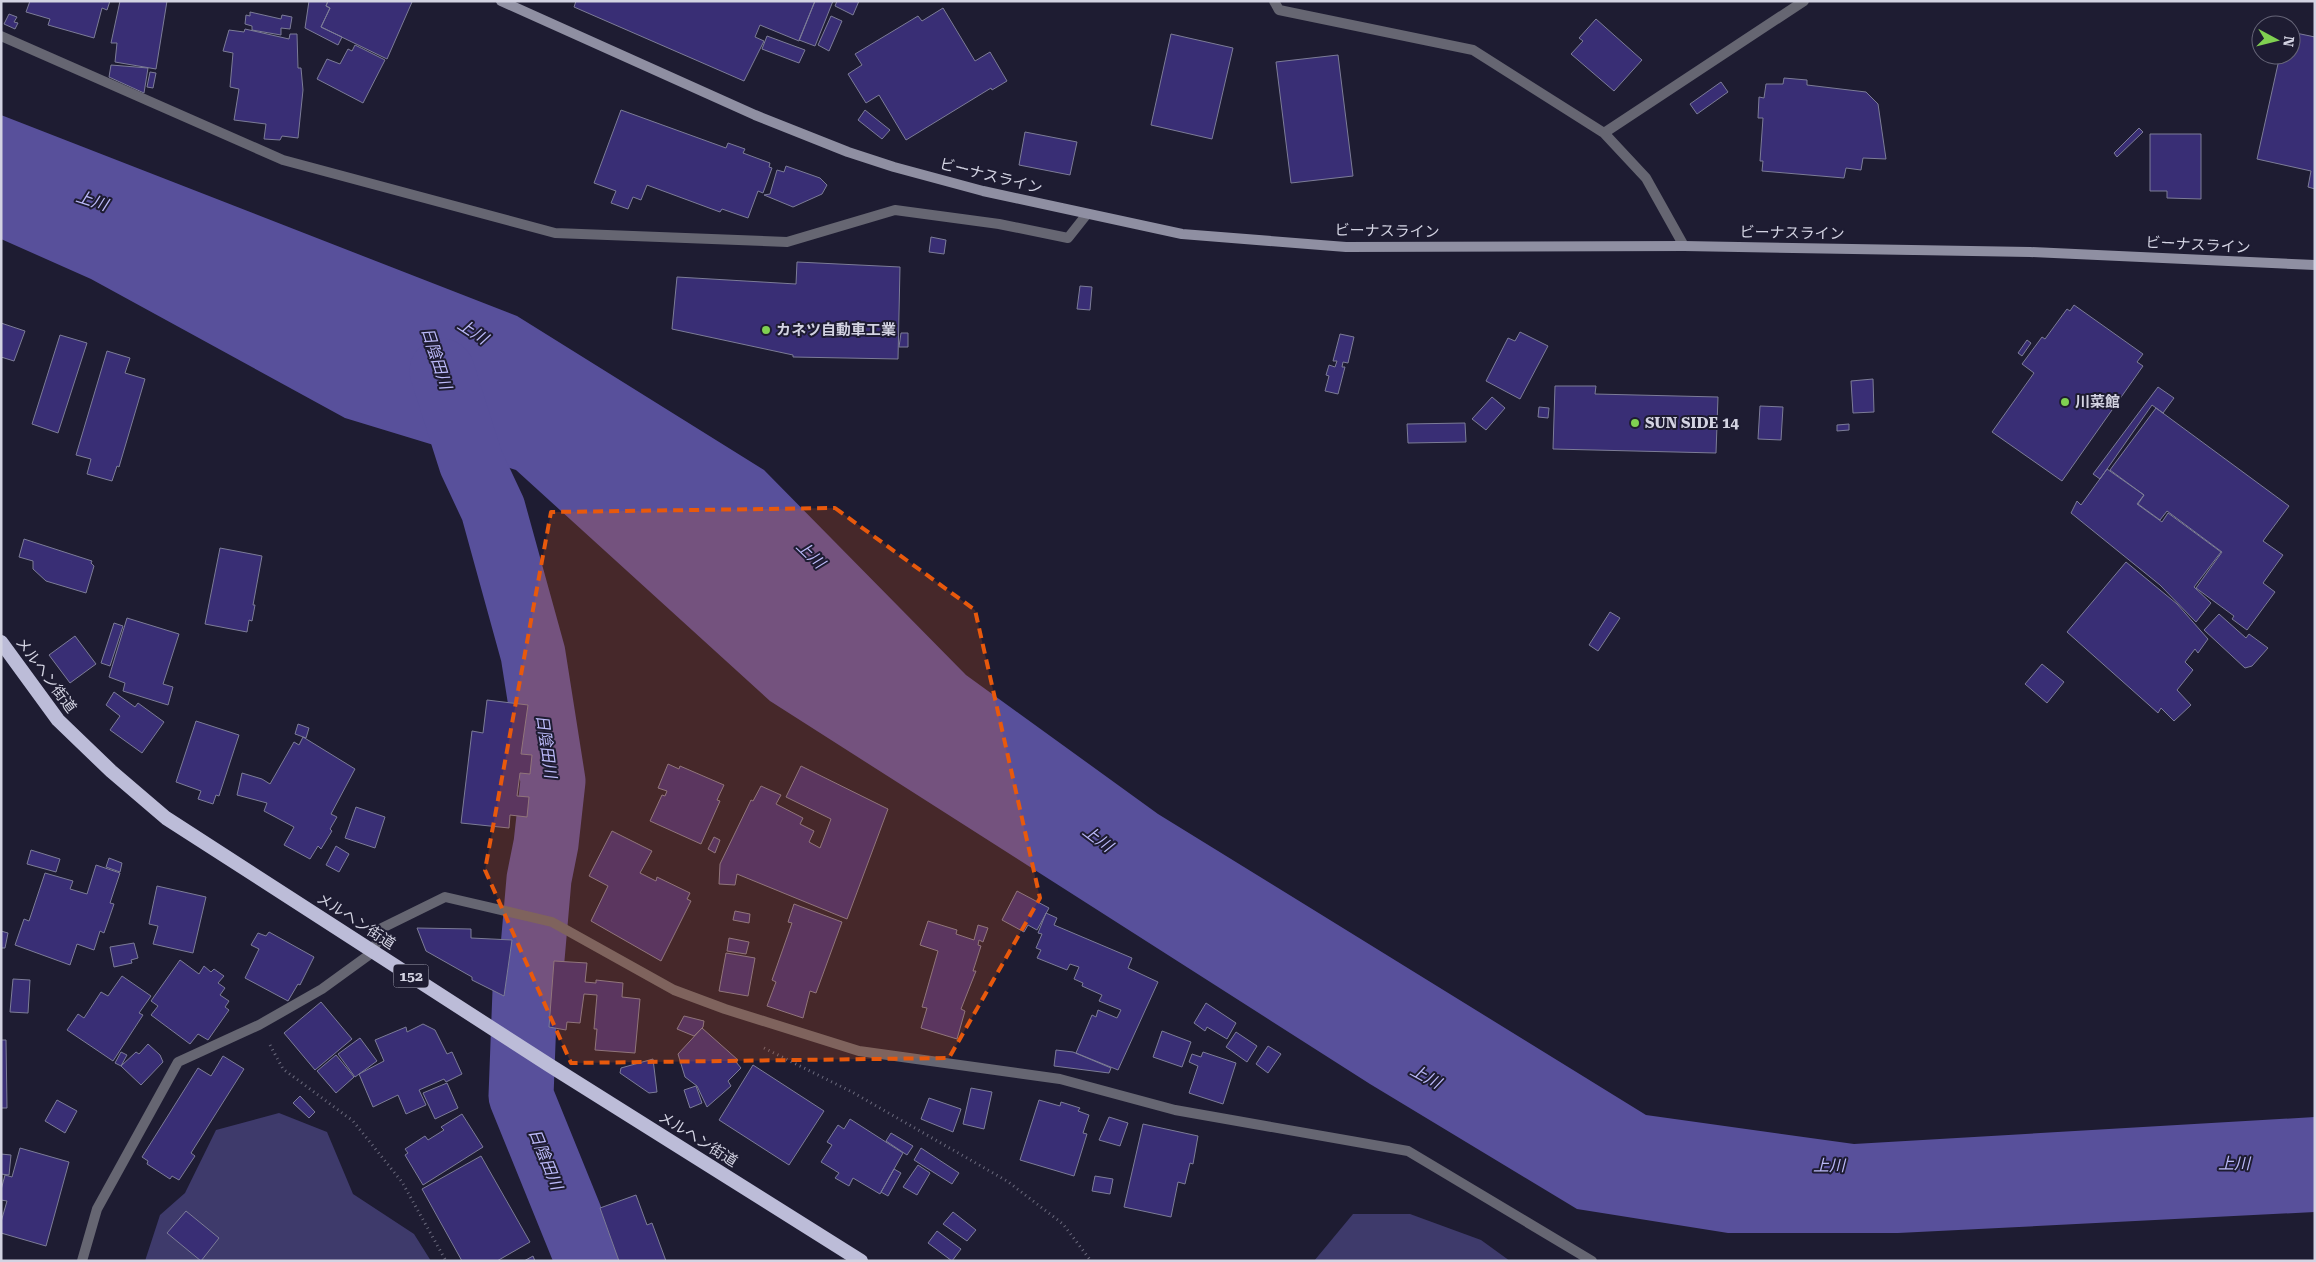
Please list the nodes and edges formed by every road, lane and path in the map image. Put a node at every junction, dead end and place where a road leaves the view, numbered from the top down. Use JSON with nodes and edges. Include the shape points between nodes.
{"nodes":[{"id":1,"x":501,"y":1,"type":"edge"},
{"id":2,"x":1274,"y":1,"type":"edge"},
{"id":3,"x":1804,"y":1,"type":"edge"},
{"id":4,"x":1,"y":36,"type":"edge"},
{"id":5,"x":1604,"y":133,"type":"junction"},
{"id":6,"x":1087,"y":214,"type":"junction"},
{"id":7,"x":1684,"y":246,"type":"junction"},
{"id":8,"x":2315,"y":265,"type":"edge"},
{"id":9,"x":1,"y":642,"type":"edge"},
{"id":10,"x":373,"y":952,"type":"junction"},
{"id":11,"x":259,"y":1025,"type":"junction"},
{"id":12,"x":755,"y":1044,"type":"dead end"},
{"id":13,"x":82,"y":1261,"type":"edge"},
{"id":14,"x":446,"y":1261,"type":"edge"},
{"id":15,"x":861,"y":1261,"type":"edge"},
{"id":16,"x":1091,"y":1261,"type":"edge"},
{"id":17,"x":1592,"y":1261,"type":"edge"}],
"edges":[{"from":1,"to":6,"type":"main road","name":"ビーナスライン","via":[[754,115],[848,152],[983,191]]},
{"from":2,"to":5,"type":"street","via":[[1279,10],[1473,50]]},
{"from":3,"to":5,"type":"street"},
{"from":4,"to":6,"type":"street","via":[[283,160],[555,233],[787,242],[895,210],[999,224],[1068,238]]},
{"from":5,"to":7,"type":"street","via":[[1646,178]]},
{"from":6,"to":7,"type":"main road","name":"ビーナスライン","via":[[1182,234],[1346,247]]},
{"from":7,"to":8,"type":"main road","name":"ビーナスライン","via":[[2030,252]]},
{"from":9,"to":10,"type":"highway","name":"メルヘン街道","number":"152","via":[[58,720],[166,818]]},
{"from":10,"to":11,"type":"street","via":[[322,989]]},
{"from":10,"to":15,"type":"highway","name":"メルヘン街道","number":"152"},
{"from":10,"to":17,"type":"street","via":[[382,928],[445,897],[552,922],[674,990],[859,1051],[1060,1079],[1175,1110],[1408,1151]]},
{"from":11,"to":13,"type":"street","via":[[178,1062],[97,1209]]},
{"from":11,"to":14,"type":"path","via":[[283,1069],[353,1121],[402,1182]]},
{"from":12,"to":16,"type":"path","via":[[852,1092],[1007,1182],[1063,1224]]}]}
